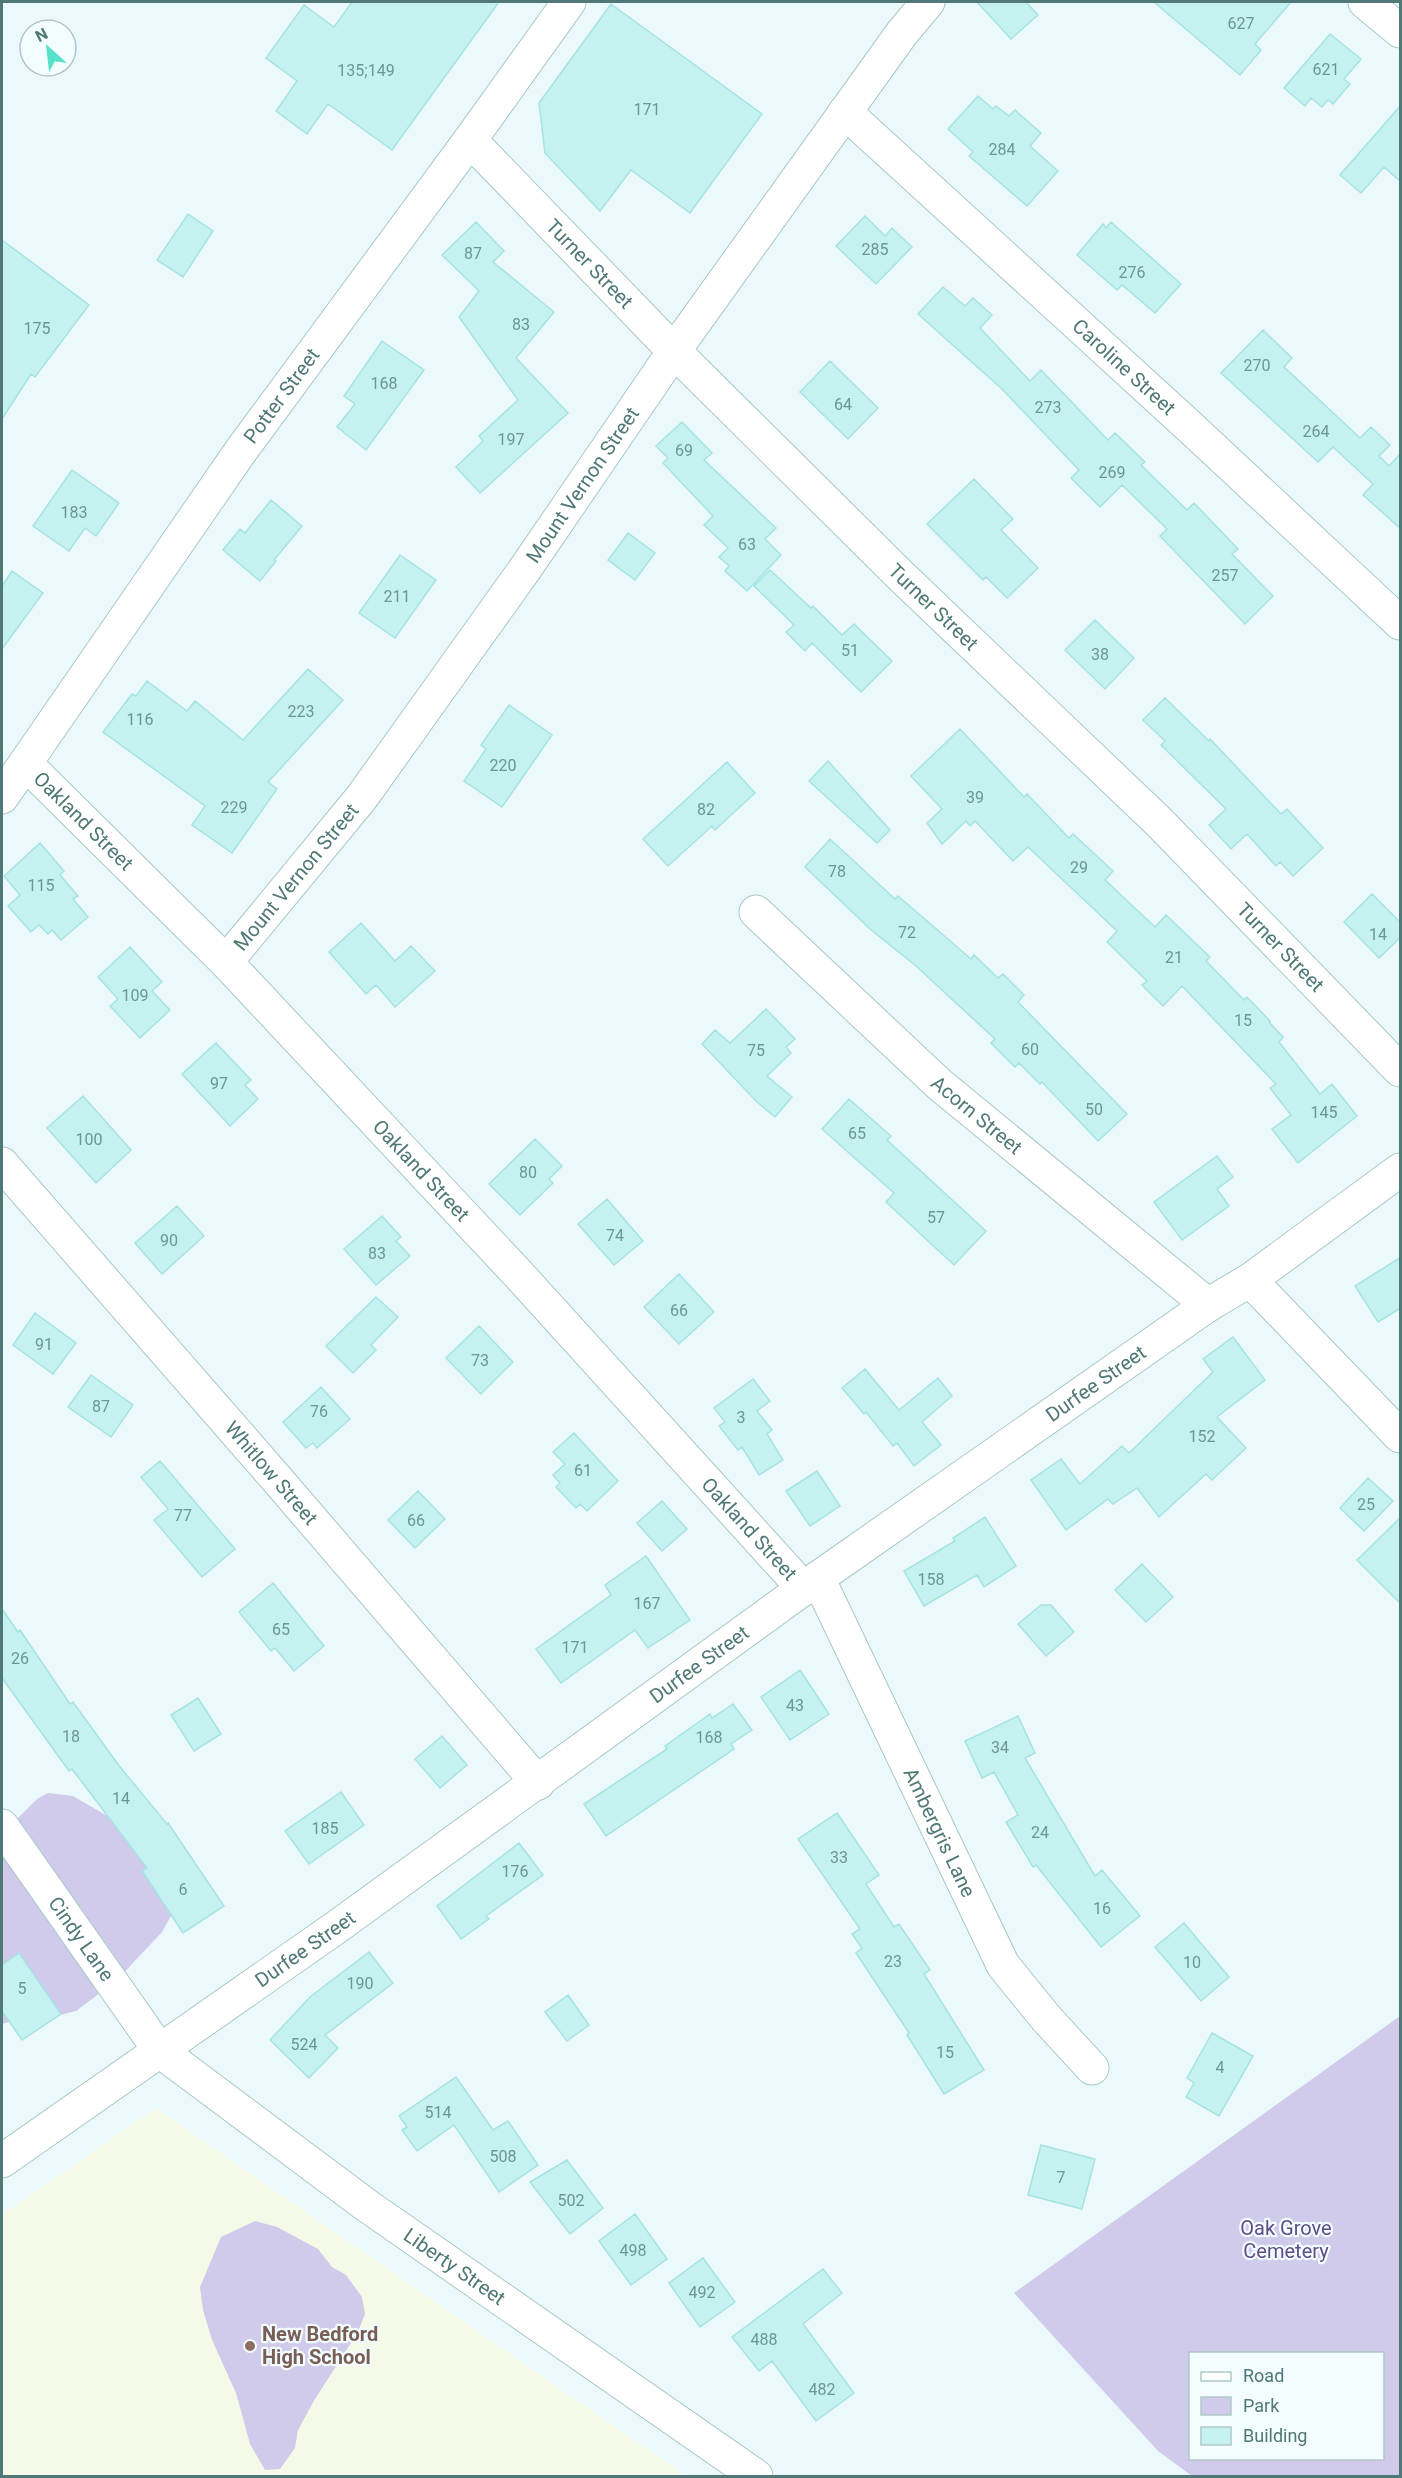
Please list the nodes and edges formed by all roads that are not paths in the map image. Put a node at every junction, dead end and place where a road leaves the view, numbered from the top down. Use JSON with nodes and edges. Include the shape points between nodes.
{"nodes":[{"id":1,"x":569,"y":2,"type":"edge"},
{"id":2,"x":928,"y":2,"type":"edge"},
{"id":3,"x":1365,"y":2,"type":"edge"},
{"id":4,"x":1401,"y":31,"type":"edge"},
{"id":5,"x":845,"y":112,"type":"junction"},
{"id":6,"x":470,"y":140,"type":"junction"},
{"id":7,"x":674,"y":351,"type":"junction"},
{"id":8,"x":1401,"y":622,"type":"edge"},
{"id":9,"x":26,"y":764,"type":"junction"},
{"id":10,"x":2,"y":797,"type":"edge"},
{"id":11,"x":756,"y":912,"type":"dead end"},
{"id":12,"x":226,"y":962,"type":"junction"},
{"id":13,"x":1401,"y":1070,"type":"edge"},
{"id":14,"x":2,"y":1164,"type":"edge"},
{"id":15,"x":1401,"y":1170,"type":"edge"},
{"id":16,"x":1250,"y":1280,"type":"junction"},
{"id":17,"x":1208,"y":1305,"type":"junction"},
{"id":18,"x":1401,"y":1436,"type":"edge"},
{"id":19,"x":811,"y":1583,"type":"junction"},
{"id":20,"x":538,"y":1783,"type":"junction"},
{"id":21,"x":2,"y":1826,"type":"edge"},
{"id":22,"x":160,"y":2051,"type":"junction"},
{"id":23,"x":1092,"y":2068,"type":"dead end"},
{"id":24,"x":2,"y":2161,"type":"edge"},
{"id":25,"x":756,"y":2476,"type":"edge"}],
"edges":[{"from":1,"to":6,"type":"street","name":"Potter Street"},
{"from":2,"to":5,"type":"street","name":"Mount Vernon Street"},
{"from":3,"to":4,"type":"street"},
{"from":5,"to":7,"type":"street","name":"Mount Vernon Street"},
{"from":5,"to":8,"type":"street","name":"Caroline Street"},
{"from":6,"to":7,"type":"street","name":"Turner Street"},
{"from":6,"to":9,"type":"street","name":"Potter Street","via":[[240,452]]},
{"from":7,"to":12,"type":"street","name":"Mount Vernon Street","via":[[362,797]]},
{"from":7,"to":13,"type":"street","name":"Turner Street","via":[[901,576],[1159,822]]},
{"from":9,"to":10,"type":"street","name":"Potter Street"},
{"from":9,"to":12,"type":"street","name":"Oakland Street"},
{"from":11,"to":17,"type":"street","name":"Acorn Street","via":[[939,1084]]},
{"from":12,"to":19,"type":"street","name":"Oakland Street"},
{"from":14,"to":20,"type":"street","name":"Whitlow Street"},
{"from":15,"to":16,"type":"street","name":"Durfee Street"},
{"from":16,"to":17,"type":"street","name":"Durfee Street"},
{"from":16,"to":18,"type":"street"},
{"from":17,"to":19,"type":"street","name":"Durfee Street"},
{"from":19,"to":20,"type":"street","name":"Durfee Street"},
{"from":19,"to":23,"type":"street","name":"Ambergris Lane","via":[[1003,1965]]},
{"from":20,"to":22,"type":"street","name":"Durfee Street"},
{"from":21,"to":22,"type":"street","name":"Cindy Lane"},
{"from":22,"to":24,"type":"street","name":"Durfee Street"},
{"from":22,"to":25,"type":"street","name":"Liberty Street","via":[[366,2205]]}]}
